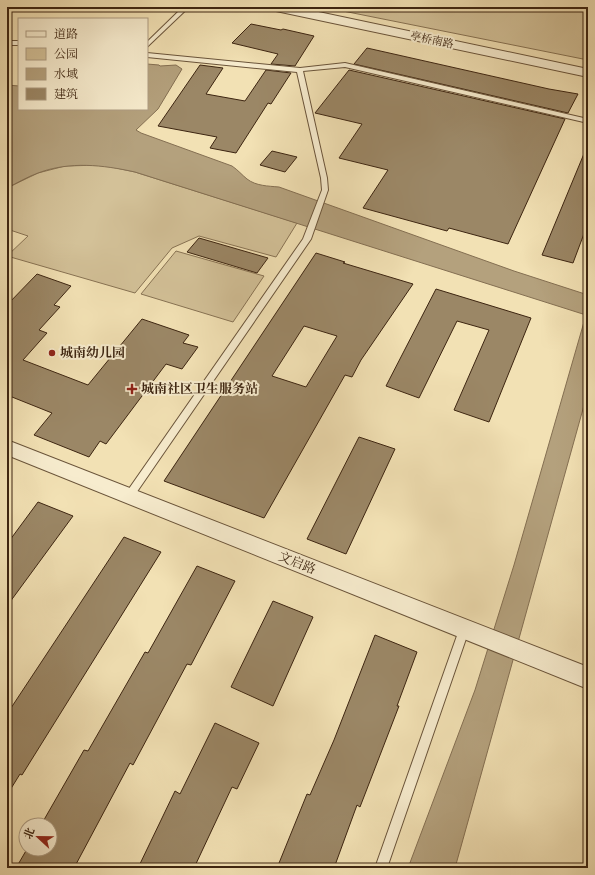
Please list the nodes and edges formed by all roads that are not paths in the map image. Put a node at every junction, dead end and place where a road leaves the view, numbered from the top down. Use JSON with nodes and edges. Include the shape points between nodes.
{"nodes":[{"id":1,"x":186,"y":7,"type":"edge"},
{"id":2,"x":276,"y":7,"type":"edge"},
{"id":3,"x":7,"y":43,"type":"edge"},
{"id":4,"x":18,"y":43,"type":"edge"},
{"id":5,"x":148,"y":44,"type":"edge"},
{"id":6,"x":148,"y":55,"type":"edge"},
{"id":7,"x":300,"y":70,"type":"junction"},
{"id":8,"x":588,"y":73,"type":"edge"},
{"id":9,"x":588,"y":121,"type":"edge"},
{"id":10,"x":7,"y":447,"type":"edge"},
{"id":11,"x":130,"y":496,"type":"junction"},
{"id":12,"x":465,"y":630,"type":"junction"},
{"id":13,"x":588,"y":678,"type":"edge"},
{"id":14,"x":381,"y":868,"type":"edge"}],
"edges":[{"from":1,"to":5,"type":"lane"},
{"from":2,"to":8,"type":"street","name":"亭桥南路"},
{"from":3,"to":4,"type":"lane"},
{"from":6,"to":7,"type":"lane"},
{"from":7,"to":9,"type":"lane","via":[[345,65]]},
{"from":7,"to":11,"type":"lane","via":[[325,190],[307,239]]},
{"from":10,"to":11,"type":"street","name":"文启路"},
{"from":11,"to":12,"type":"street","name":"文启路"},
{"from":12,"to":13,"type":"street","name":"文启路"},
{"from":12,"to":14,"type":"lane"}]}
